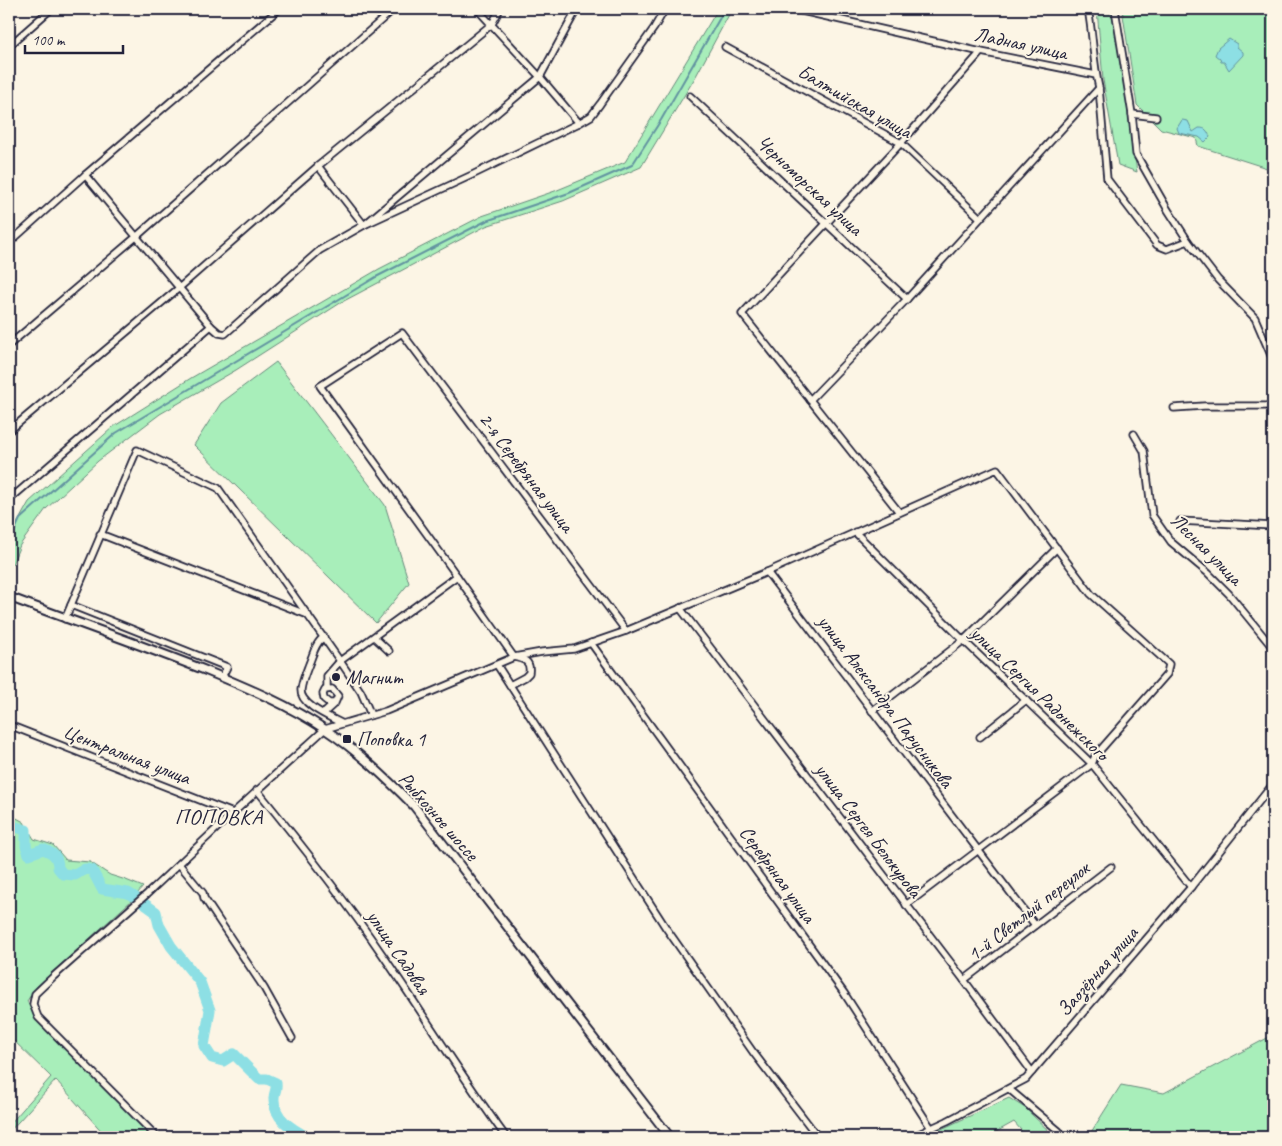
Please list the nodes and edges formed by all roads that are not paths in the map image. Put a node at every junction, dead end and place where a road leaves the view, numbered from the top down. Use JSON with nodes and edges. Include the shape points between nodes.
{"nodes":[{"id":1,"x":51,"y":9,"type":"edge"},
{"id":2,"x":279,"y":9,"type":"edge"},
{"id":3,"x":394,"y":9,"type":"edge"},
{"id":4,"x":477,"y":9,"type":"edge"},
{"id":5,"x":500,"y":9,"type":"edge"},
{"id":6,"x":577,"y":9,"type":"edge"},
{"id":7,"x":665,"y":9,"type":"edge"},
{"id":8,"x":793,"y":9,"type":"edge"},
{"id":9,"x":1088,"y":9,"type":"edge"},
{"id":10,"x":1115,"y":9,"type":"edge"},
{"id":11,"x":492,"y":24,"type":"junction"},
{"id":12,"x":9,"y":46,"type":"edge"},
{"id":13,"x":726,"y":47,"type":"dead end"},
{"id":14,"x":981,"y":52,"type":"junction"},
{"id":15,"x":1096,"y":75,"type":"junction"},
{"id":16,"x":540,"y":77,"type":"junction"},
{"id":17,"x":1099,"y":88,"type":"junction"},
{"id":18,"x":690,"y":96,"type":"dead end"},
{"id":19,"x":1132,"y":114,"type":"junction"},
{"id":20,"x":1156,"y":117,"type":"dead end"},
{"id":21,"x":579,"y":123,"type":"junction"},
{"id":22,"x":902,"y":143,"type":"junction"},
{"id":23,"x":318,"y":166,"type":"junction"},
{"id":24,"x":84,"y":175,"type":"junction"},
{"id":25,"x":980,"y":218,"type":"junction"},
{"id":26,"x":826,"y":223,"type":"junction"},
{"id":27,"x":364,"y":225,"type":"junction"},
{"id":28,"x":136,"y":238,"type":"junction"},
{"id":29,"x":1188,"y":241,"type":"junction"},
{"id":30,"x":9,"y":243,"type":"edge"},
{"id":31,"x":179,"y":288,"type":"junction"},
{"id":32,"x":907,"y":299,"type":"junction"},
{"id":33,"x":212,"y":326,"type":"junction"},
{"id":34,"x":9,"y":345,"type":"edge"},
{"id":35,"x":1273,"y":360,"type":"edge"},
{"id":36,"x":810,"y":400,"type":"junction"},
{"id":37,"x":1273,"y":406,"type":"edge"},
{"id":38,"x":1174,"y":408,"type":"dead end"},
{"id":39,"x":9,"y":431,"type":"edge"},
{"id":40,"x":1134,"y":434,"type":"dead end"},
{"id":41,"x":9,"y":500,"type":"edge"},
{"id":42,"x":899,"y":512,"type":"junction"},
{"id":43,"x":1180,"y":521,"type":"dead end"},
{"id":44,"x":1273,"y":526,"type":"edge"},
{"id":45,"x":855,"y":532,"type":"junction"},
{"id":46,"x":100,"y":534,"type":"junction"},
{"id":47,"x":1057,"y":548,"type":"junction"},
{"id":48,"x":767,"y":572,"type":"junction"},
{"id":49,"x":457,"y":576,"type":"junction"},
{"id":50,"x":9,"y":598,"type":"edge"},
{"id":51,"x":71,"y":605,"type":"junction"},
{"id":52,"x":680,"y":608,"type":"junction"},
{"id":53,"x":308,"y":616,"type":"junction"},
{"id":54,"x":65,"y":619,"type":"junction"},
{"id":55,"x":626,"y":631,"type":"junction"},
{"id":56,"x":374,"y":637,"type":"junction"},
{"id":57,"x":324,"y":638,"type":"junction"},
{"id":58,"x":964,"y":640,"type":"junction"},
{"id":59,"x":592,"y":643,"type":"junction"},
{"id":60,"x":1273,"y":648,"type":"edge"},
{"id":61,"x":389,"y":651,"type":"dead end"},
{"id":62,"x":514,"y":657,"type":"junction"},
{"id":63,"x":340,"y":661,"type":"junction"},
{"id":64,"x":497,"y":665,"type":"junction"},
{"id":65,"x":222,"y":677,"type":"junction"},
{"id":66,"x":510,"y":685,"type":"junction"},
{"id":67,"x":328,"y":689,"type":"junction"},
{"id":68,"x":1026,"y":700,"type":"junction"},
{"id":69,"x":335,"y":703,"type":"junction"},
{"id":70,"x":872,"y":711,"type":"junction"},
{"id":71,"x":324,"y":713,"type":"junction"},
{"id":72,"x":371,"y":715,"type":"junction"},
{"id":73,"x":341,"y":723,"type":"junction"},
{"id":74,"x":9,"y":725,"type":"edge"},
{"id":75,"x":325,"y":729,"type":"junction"},
{"id":76,"x":980,"y":737,"type":"dead end"},
{"id":77,"x":1092,"y":764,"type":"junction"},
{"id":78,"x":1273,"y":784,"type":"edge"},
{"id":79,"x":257,"y":790,"type":"junction"},
{"id":80,"x":232,"y":813,"type":"junction"},
{"id":81,"x":980,"y":851,"type":"junction"},
{"id":82,"x":179,"y":864,"type":"junction"},
{"id":83,"x":1111,"y":867,"type":"dead end"},
{"id":84,"x":1191,"y":887,"type":"junction"},
{"id":85,"x":906,"y":905,"type":"junction"},
{"id":86,"x":1035,"y":925,"type":"junction"},
{"id":87,"x":964,"y":980,"type":"junction"},
{"id":88,"x":292,"y":1038,"type":"dead end"},
{"id":89,"x":1032,"y":1072,"type":"junction"},
{"id":90,"x":1009,"y":1089,"type":"junction"},
{"id":91,"x":931,"y":1128,"type":"junction"},
{"id":92,"x":1059,"y":1131,"type":"dead end"},
{"id":93,"x":157,"y":1137,"type":"edge"},
{"id":94,"x":506,"y":1137,"type":"edge"},
{"id":95,"x":670,"y":1137,"type":"edge"},
{"id":96,"x":818,"y":1137,"type":"edge"},
{"id":97,"x":912,"y":1137,"type":"edge"}],
"edges":[{"from":1,"to":12,"type":"street"},
{"from":2,"to":24,"type":"street"},
{"from":3,"to":28,"type":"street"},
{"from":4,"to":11,"type":"street"},
{"from":5,"to":11,"type":"street"},
{"from":6,"to":16,"type":"street"},
{"from":7,"to":21,"type":"street","via":[[591,116]]},
{"from":8,"to":14,"type":"street","name":"Ладная улица"},
{"from":9,"to":15,"type":"street"},
{"from":10,"to":19,"type":"street"},
{"from":11,"to":16,"type":"street"},
{"from":11,"to":23,"type":"street"},
{"from":13,"to":22,"type":"street","name":"Балтийская улица"},
{"from":14,"to":15,"type":"street","name":"Ладная улица"},
{"from":14,"to":22,"type":"street"},
{"from":15,"to":17,"type":"street"},
{"from":16,"to":21,"type":"street"},
{"from":16,"to":27,"type":"street"},
{"from":17,"to":25,"type":"street"},
{"from":17,"to":29,"type":"street","via":[[1107,179],[1157,245],[1167,249]]},
{"from":18,"to":26,"type":"street","name":"Черноморская улица"},
{"from":19,"to":20,"type":"street"},
{"from":19,"to":29,"type":"street","via":[[1136,154]]},
{"from":21,"to":27,"type":"street"},
{"from":22,"to":25,"type":"street","name":"Балтийская улица"},
{"from":22,"to":26,"type":"street"},
{"from":23,"to":27,"type":"street"},
{"from":23,"to":31,"type":"street"},
{"from":24,"to":28,"type":"street"},
{"from":24,"to":30,"type":"street"},
{"from":25,"to":32,"type":"street"},
{"from":26,"to":32,"type":"street","name":"Черноморская улица"},
{"from":26,"to":36,"type":"street","via":[[742,314]]},
{"from":27,"to":33,"type":"street","via":[[320,250],[225,334],[218,333]]},
{"from":28,"to":31,"type":"street"},
{"from":28,"to":34,"type":"street"},
{"from":29,"to":35,"type":"street","via":[[1218,280],[1255,318]]},
{"from":31,"to":33,"type":"street"},
{"from":31,"to":39,"type":"street"},
{"from":32,"to":36,"type":"street"},
{"from":33,"to":41,"type":"street"},
{"from":36,"to":42,"type":"street"},
{"from":37,"to":38,"type":"street"},
{"from":40,"to":60,"type":"street","name":"Лесная улица","via":[[1144,451],[1152,515],[1171,542],[1229,594]]},
{"from":42,"to":45,"type":"street"},
{"from":42,"to":47,"type":"street","via":[[997,469]]},
{"from":43,"to":44,"type":"street"},
{"from":45,"to":48,"type":"street"},
{"from":45,"to":58,"type":"street","name":"улица Сергия Радонежского"},
{"from":46,"to":51,"type":"street"},
{"from":46,"to":53,"type":"street"},
{"from":46,"to":53,"type":"street","via":[[137,450],[218,488]]},
{"from":47,"to":58,"type":"street"},
{"from":47,"to":77,"type":"street","via":[[1091,594],[1169,664],[1167,674],[1095,756]]},
{"from":48,"to":52,"type":"street"},
{"from":48,"to":70,"type":"street","name":"улица Александра Парусникова"},
{"from":49,"to":55,"type":"street","name":"2-я Серебряная улица","via":[[320,386],[402,333]]},
{"from":49,"to":56,"type":"street"},
{"from":49,"to":62,"type":"street"},
{"from":50,"to":54,"type":"street","name":"Рыбхозное шоссе"},
{"from":51,"to":54,"type":"street"},
{"from":51,"to":65,"type":"street","via":[[226,667]]},
{"from":52,"to":55,"type":"street"},
{"from":52,"to":85,"type":"street","name":"улица Сергея Белокурова"},
{"from":53,"to":57,"type":"street"},
{"from":54,"to":65,"type":"street","name":"Рыбхозное шоссе"},
{"from":55,"to":59,"type":"street"},
{"from":56,"to":61,"type":"street"},
{"from":56,"to":63,"type":"street"},
{"from":57,"to":63,"type":"street"},
{"from":57,"to":71,"type":"street","via":[[317,643],[301,692],[307,704]]},
{"from":58,"to":68,"type":"street","name":"улица Сергия Радонежского"},
{"from":58,"to":70,"type":"street"},
{"from":59,"to":62,"type":"street","via":[[574,649]]},
{"from":59,"to":91,"type":"street","name":"Серебряная улица","via":[[844,993]]},
{"from":62,"to":64,"type":"street"},
{"from":62,"to":66,"type":"street","via":[[528,662],[529,673]]},
{"from":63,"to":67,"type":"street","via":[[328,676]]},
{"from":63,"to":72,"type":"street","via":[[362,692]]},
{"from":64,"to":66,"type":"street"},
{"from":64,"to":72,"type":"street"},
{"from":65,"to":75,"type":"street","name":"Рыбхозное шоссе","via":[[284,705]]},
{"from":66,"to":96,"type":"street","via":[[666,928],[753,1052]]},
{"from":67,"to":69,"type":"street","via":[[337,693]]},
{"from":67,"to":69,"type":"street","via":[[323,694],[324,699]]},
{"from":68,"to":76,"type":"street"},
{"from":68,"to":77,"type":"street","name":"улица Сергия Радонежского"},
{"from":69,"to":71,"type":"street"},
{"from":70,"to":81,"type":"street","name":"улица Александра Парусникова"},
{"from":71,"to":73,"type":"street"},
{"from":72,"to":73,"type":"street"},
{"from":73,"to":75,"type":"street"},
{"from":74,"to":80,"type":"street","name":"Центральная улица"},
{"from":75,"to":79,"type":"street"},
{"from":75,"to":95,"type":"street","name":"Рыбхозное шоссе","via":[[414,806]]},
{"from":77,"to":81,"type":"street"},
{"from":77,"to":84,"type":"street","name":"улица Сергия Радонежского"},
{"from":78,"to":84,"type":"street","name":"Заозёрная улица"},
{"from":79,"to":80,"type":"street"},
{"from":79,"to":94,"type":"street","name":"улица Садовая","via":[[323,871]]},
{"from":80,"to":82,"type":"street"},
{"from":81,"to":85,"type":"street"},
{"from":81,"to":86,"type":"street"},
{"from":82,"to":88,"type":"street","via":[[203,893]]},
{"from":82,"to":93,"type":"street","via":[[35,994],[33,1004],[38,1017]]},
{"from":83,"to":86,"type":"street","name":"1-й Светлый переулок"},
{"from":84,"to":89,"type":"street","name":"Заозёрная улица"},
{"from":85,"to":87,"type":"street","name":"улица Сергея Белокурова"},
{"from":86,"to":87,"type":"street","name":"1-й Светлый переулок"},
{"from":87,"to":89,"type":"street","name":"улица Сергея Белокурова"},
{"from":89,"to":90,"type":"street","name":"Заозёрная улица"},
{"from":90,"to":91,"type":"street","name":"Заозёрная улица"},
{"from":90,"to":92,"type":"street"},
{"from":91,"to":97,"type":"street","name":"Заозёрная улица"}]}
